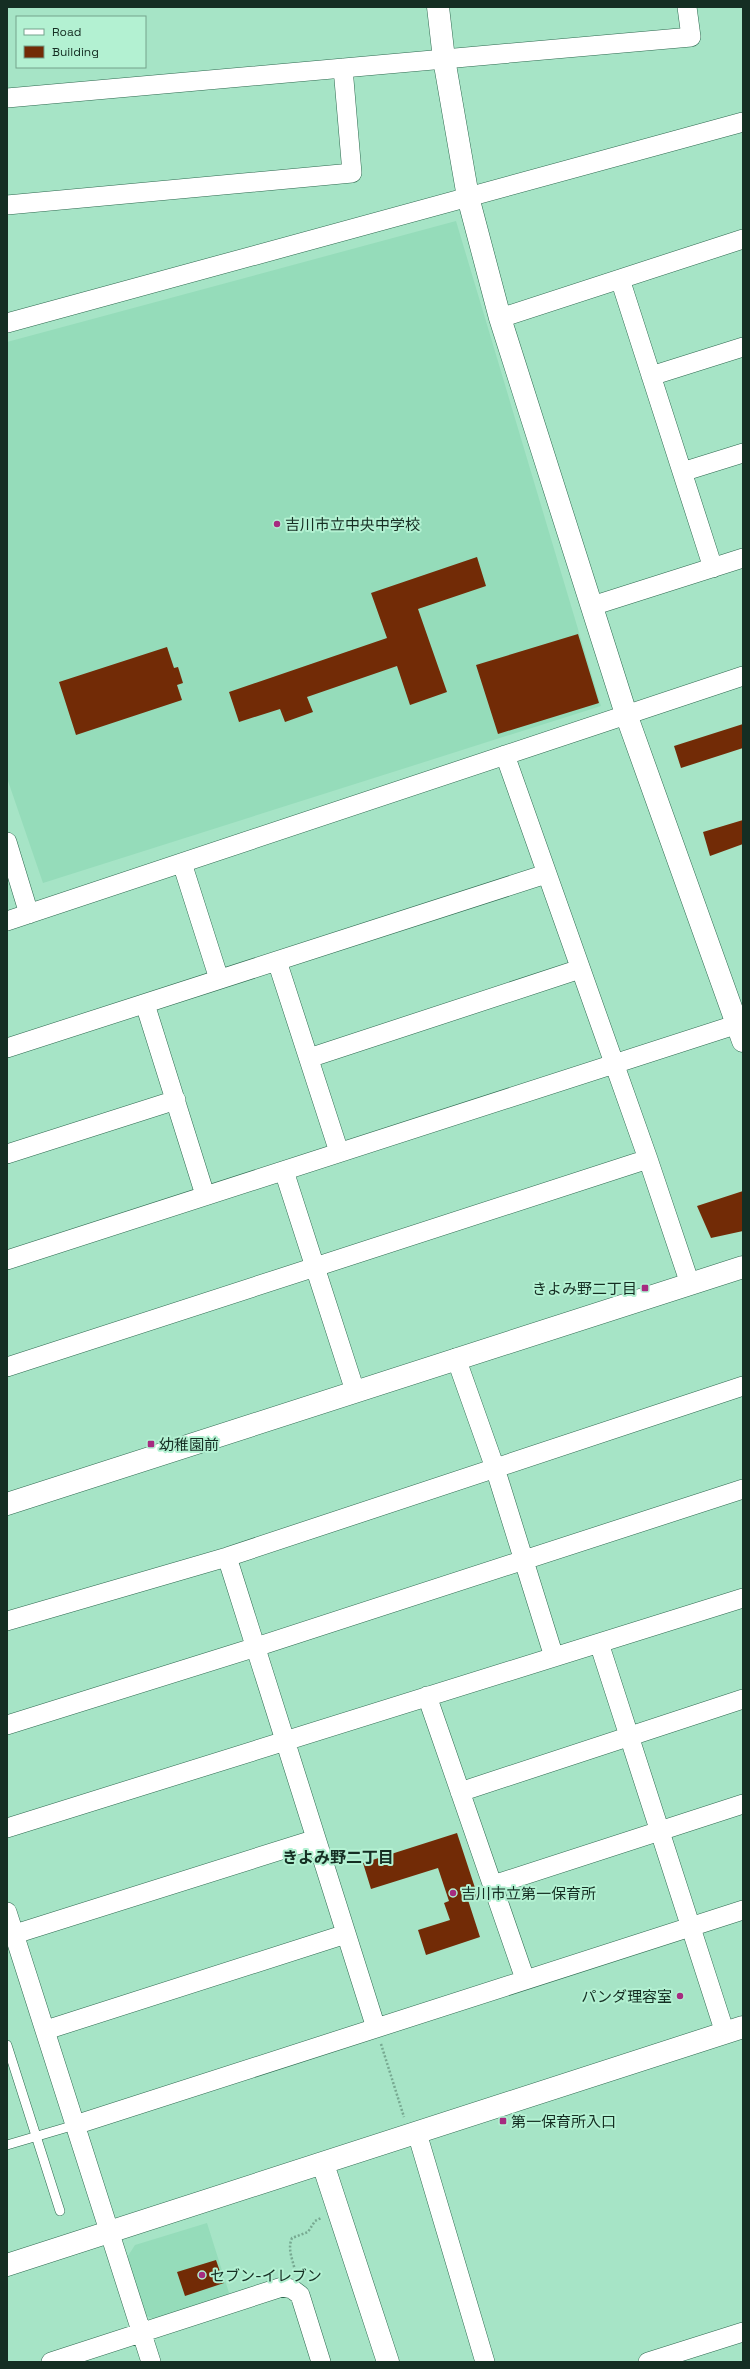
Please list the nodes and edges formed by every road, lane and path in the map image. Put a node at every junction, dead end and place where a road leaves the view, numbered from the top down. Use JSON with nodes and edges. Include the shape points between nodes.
{"nodes":[{"id":1,"x":438,"y":7,"type":"edge"},
{"id":2,"x":687,"y":7,"type":"edge"},
{"id":3,"x":444,"y":59,"type":"junction"},
{"id":4,"x":343,"y":68,"type":"junction"},
{"id":5,"x":7,"y":98,"type":"edge"},
{"id":6,"x":743,"y":122,"type":"edge"},
{"id":7,"x":468,"y":197,"type":"junction"},
{"id":8,"x":7,"y":205,"type":"edge"},
{"id":9,"x":743,"y":239,"type":"edge"},
{"id":10,"x":620,"y":279,"type":"junction"},
{"id":11,"x":500,"y":318,"type":"junction"},
{"id":12,"x":7,"y":323,"type":"edge"},
{"id":13,"x":743,"y":347,"type":"edge"},
{"id":14,"x":652,"y":376,"type":"junction"},
{"id":15,"x":743,"y":453,"type":"edge"},
{"id":16,"x":682,"y":472,"type":"junction"},
{"id":17,"x":743,"y":558,"type":"edge"},
{"id":18,"x":713,"y":568,"type":"junction"},
{"id":19,"x":592,"y":606,"type":"junction"},
{"id":20,"x":743,"y":676,"type":"edge"},
{"id":21,"x":626,"y":714,"type":"junction"},
{"id":22,"x":505,"y":755,"type":"junction"},
{"id":23,"x":7,"y":842,"type":"edge"},
{"id":24,"x":182,"y":863,"type":"junction"},
{"id":25,"x":546,"y":874,"type":"junction"},
{"id":26,"x":29,"y":914,"type":"junction"},
{"id":27,"x":7,"y":921,"type":"edge"},
{"id":28,"x":277,"y":961,"type":"junction"},
{"id":29,"x":580,"y":969,"type":"junction"},
{"id":30,"x":219,"y":979,"type":"junction"},
{"id":31,"x":145,"y":1004,"type":"junction"},
{"id":32,"x":740,"y":1033,"type":"edge"},
{"id":33,"x":7,"y":1048,"type":"edge"},
{"id":34,"x":309,"y":1058,"type":"junction"},
{"id":35,"x":614,"y":1064,"type":"junction"},
{"id":36,"x":176,"y":1100,"type":"junction"},
{"id":37,"x":338,"y":1152,"type":"junction"},
{"id":38,"x":7,"y":1154,"type":"edge"},
{"id":39,"x":648,"y":1159,"type":"junction"},
{"id":40,"x":284,"y":1171,"type":"junction"},
{"id":41,"x":205,"y":1195,"type":"junction"},
{"id":42,"x":7,"y":1260,"type":"edge"},
{"id":43,"x":743,"y":1267,"type":"edge"},
{"id":44,"x":316,"y":1268,"type":"junction"},
{"id":45,"x":690,"y":1284,"type":"junction"},
{"id":46,"x":456,"y":1358,"type":"junction"},
{"id":47,"x":7,"y":1367,"type":"edge"},
{"id":48,"x":743,"y":1386,"type":"edge"},
{"id":49,"x":355,"y":1391,"type":"junction"},
{"id":50,"x":495,"y":1468,"type":"junction"},
{"id":51,"x":743,"y":1489,"type":"edge"},
{"id":52,"x":7,"y":1504,"type":"edge"},
{"id":53,"x":227,"y":1557,"type":"junction"},
{"id":54,"x":523,"y":1559,"type":"junction"},
{"id":55,"x":743,"y":1598,"type":"edge"},
{"id":56,"x":7,"y":1621,"type":"edge"},
{"id":57,"x":599,"y":1643,"type":"junction"},
{"id":58,"x":256,"y":1647,"type":"junction"},
{"id":59,"x":554,"y":1657,"type":"junction"},
{"id":60,"x":427,"y":1696,"type":"junction"},
{"id":61,"x":743,"y":1699,"type":"edge"},
{"id":62,"x":7,"y":1725,"type":"edge"},
{"id":63,"x":630,"y":1736,"type":"junction"},
{"id":64,"x":285,"y":1740,"type":"junction"},
{"id":65,"x":460,"y":1792,"type":"junction"},
{"id":66,"x":743,"y":1804,"type":"edge"},
{"id":67,"x":7,"y":1828,"type":"edge"},
{"id":68,"x":662,"y":1831,"type":"junction"},
{"id":69,"x":316,"y":1839,"type":"junction"},
{"id":70,"x":493,"y":1885,"type":"junction"},
{"id":71,"x":743,"y":1910,"type":"edge"},
{"id":72,"x":7,"y":1912,"type":"edge"},
{"id":73,"x":691,"y":1928,"type":"junction"},
{"id":74,"x":15,"y":1934,"type":"junction"},
{"id":75,"x":346,"y":1934,"type":"junction"},
{"id":76,"x":525,"y":1979,"type":"junction"},
{"id":77,"x":376,"y":2028,"type":"junction"},
{"id":78,"x":46,"y":2030,"type":"junction"},
{"id":79,"x":734,"y":2030,"type":"edge"},
{"id":80,"x":7,"y":2045,"type":"edge"},
{"id":81,"x":75,"y":2124,"type":"junction"},
{"id":82,"x":411,"y":2126,"type":"junction"},
{"id":83,"x":36,"y":2136,"type":"junction"},
{"id":84,"x":7,"y":2145,"type":"edge"},
{"id":85,"x":323,"y":2164,"type":"junction"},
{"id":86,"x":60,"y":2211,"type":"dead end"},
{"id":87,"x":326,"y":2216,"type":"dead end"},
{"id":88,"x":110,"y":2233,"type":"junction"},
{"id":89,"x":7,"y":2265,"type":"edge"},
{"id":90,"x":292,"y":2289,"type":"junction"},
{"id":91,"x":743,"y":2332,"type":"edge"},
{"id":92,"x":142,"y":2333,"type":"junction"},
{"id":93,"x":51,"y":2362,"type":"edge"},
{"id":94,"x":151,"y":2362,"type":"edge"},
{"id":95,"x":321,"y":2362,"type":"edge"},
{"id":96,"x":388,"y":2362,"type":"edge"},
{"id":97,"x":485,"y":2362,"type":"edge"},
{"id":98,"x":648,"y":2362,"type":"edge"}],
"edges":[{"from":1,"to":3,"type":"street"},
{"from":2,"to":3,"type":"street","via":[[691,37]]},
{"from":3,"to":4,"type":"street"},
{"from":3,"to":7,"type":"street"},
{"from":4,"to":5,"type":"street"},
{"from":4,"to":8,"type":"street","via":[[352,174]]},
{"from":6,"to":7,"type":"street"},
{"from":7,"to":11,"type":"street"},
{"from":7,"to":12,"type":"street"},
{"from":9,"to":10,"type":"street"},
{"from":10,"to":11,"type":"street"},
{"from":10,"to":14,"type":"street"},
{"from":11,"to":19,"type":"street"},
{"from":13,"to":14,"type":"street"},
{"from":14,"to":16,"type":"street"},
{"from":15,"to":16,"type":"street"},
{"from":16,"to":18,"type":"street"},
{"from":17,"to":18,"type":"street"},
{"from":18,"to":19,"type":"street"},
{"from":19,"to":21,"type":"street"},
{"from":20,"to":21,"type":"street"},
{"from":21,"to":22,"type":"street"},
{"from":21,"to":32,"type":"street"},
{"from":22,"to":24,"type":"street"},
{"from":22,"to":25,"type":"street"},
{"from":23,"to":26,"type":"street"},
{"from":24,"to":26,"type":"street"},
{"from":24,"to":30,"type":"street"},
{"from":25,"to":28,"type":"street"},
{"from":25,"to":29,"type":"street"},
{"from":26,"to":27,"type":"street"},
{"from":28,"to":30,"type":"street"},
{"from":28,"to":34,"type":"street"},
{"from":29,"to":34,"type":"street"},
{"from":29,"to":35,"type":"street"},
{"from":30,"to":31,"type":"street"},
{"from":31,"to":33,"type":"street"},
{"from":31,"to":36,"type":"street"},
{"from":32,"to":35,"type":"street"},
{"from":34,"to":37,"type":"street"},
{"from":35,"to":37,"type":"street"},
{"from":35,"to":39,"type":"street"},
{"from":36,"to":38,"type":"street"},
{"from":36,"to":41,"type":"street"},
{"from":37,"to":40,"type":"street"},
{"from":39,"to":44,"type":"street"},
{"from":39,"to":45,"type":"street"},
{"from":40,"to":41,"type":"street"},
{"from":40,"to":44,"type":"street"},
{"from":41,"to":42,"type":"street"},
{"from":43,"to":45,"type":"street"},
{"from":44,"to":47,"type":"street"},
{"from":44,"to":49,"type":"street"},
{"from":45,"to":46,"type":"street"},
{"from":46,"to":49,"type":"street"},
{"from":46,"to":50,"type":"street"},
{"from":48,"to":50,"type":"street"},
{"from":49,"to":52,"type":"street"},
{"from":50,"to":53,"type":"street"},
{"from":50,"to":54,"type":"street"},
{"from":51,"to":54,"type":"street"},
{"from":53,"to":56,"type":"street"},
{"from":53,"to":58,"type":"street"},
{"from":54,"to":58,"type":"street"},
{"from":54,"to":59,"type":"street"},
{"from":55,"to":57,"type":"street"},
{"from":57,"to":59,"type":"street"},
{"from":57,"to":63,"type":"street"},
{"from":58,"to":62,"type":"street"},
{"from":58,"to":64,"type":"street"},
{"from":59,"to":60,"type":"street"},
{"from":60,"to":64,"type":"street"},
{"from":60,"to":65,"type":"street"},
{"from":61,"to":63,"type":"street"},
{"from":63,"to":65,"type":"street"},
{"from":63,"to":68,"type":"street"},
{"from":64,"to":67,"type":"street"},
{"from":64,"to":69,"type":"street"},
{"from":65,"to":70,"type":"street"},
{"from":66,"to":68,"type":"street"},
{"from":68,"to":70,"type":"street"},
{"from":68,"to":73,"type":"street"},
{"from":69,"to":74,"type":"street"},
{"from":69,"to":75,"type":"street"},
{"from":70,"to":76,"type":"street"},
{"from":71,"to":73,"type":"street"},
{"from":72,"to":74,"type":"street"},
{"from":73,"to":76,"type":"street"},
{"from":73,"to":79,"type":"street"},
{"from":74,"to":78,"type":"street"},
{"from":75,"to":77,"type":"street"},
{"from":75,"to":78,"type":"street"},
{"from":76,"to":77,"type":"street"},
{"from":77,"to":81,"type":"street"},
{"from":77,"to":82,"type":"path"},
{"from":78,"to":81,"type":"street"},
{"from":79,"to":82,"type":"street"},
{"from":80,"to":83,"type":"lane"},
{"from":81,"to":83,"type":"lane"},
{"from":81,"to":88,"type":"street"},
{"from":82,"to":85,"type":"street"},
{"from":82,"to":97,"type":"street"},
{"from":83,"to":84,"type":"lane"},
{"from":83,"to":86,"type":"lane"},
{"from":85,"to":88,"type":"street"},
{"from":85,"to":96,"type":"street"},
{"from":87,"to":90,"type":"path","via":[[315,2220],[308,2232],[292,2238],[290,2252],[297,2276]]},
{"from":88,"to":89,"type":"street"},
{"from":88,"to":92,"type":"street"},
{"from":90,"to":92,"type":"street","via":[[282,2287]]},
{"from":90,"to":95,"type":"street","via":[[300,2295]]},
{"from":91,"to":98,"type":"street"},
{"from":92,"to":93,"type":"street"},
{"from":92,"to":94,"type":"street"}]}
